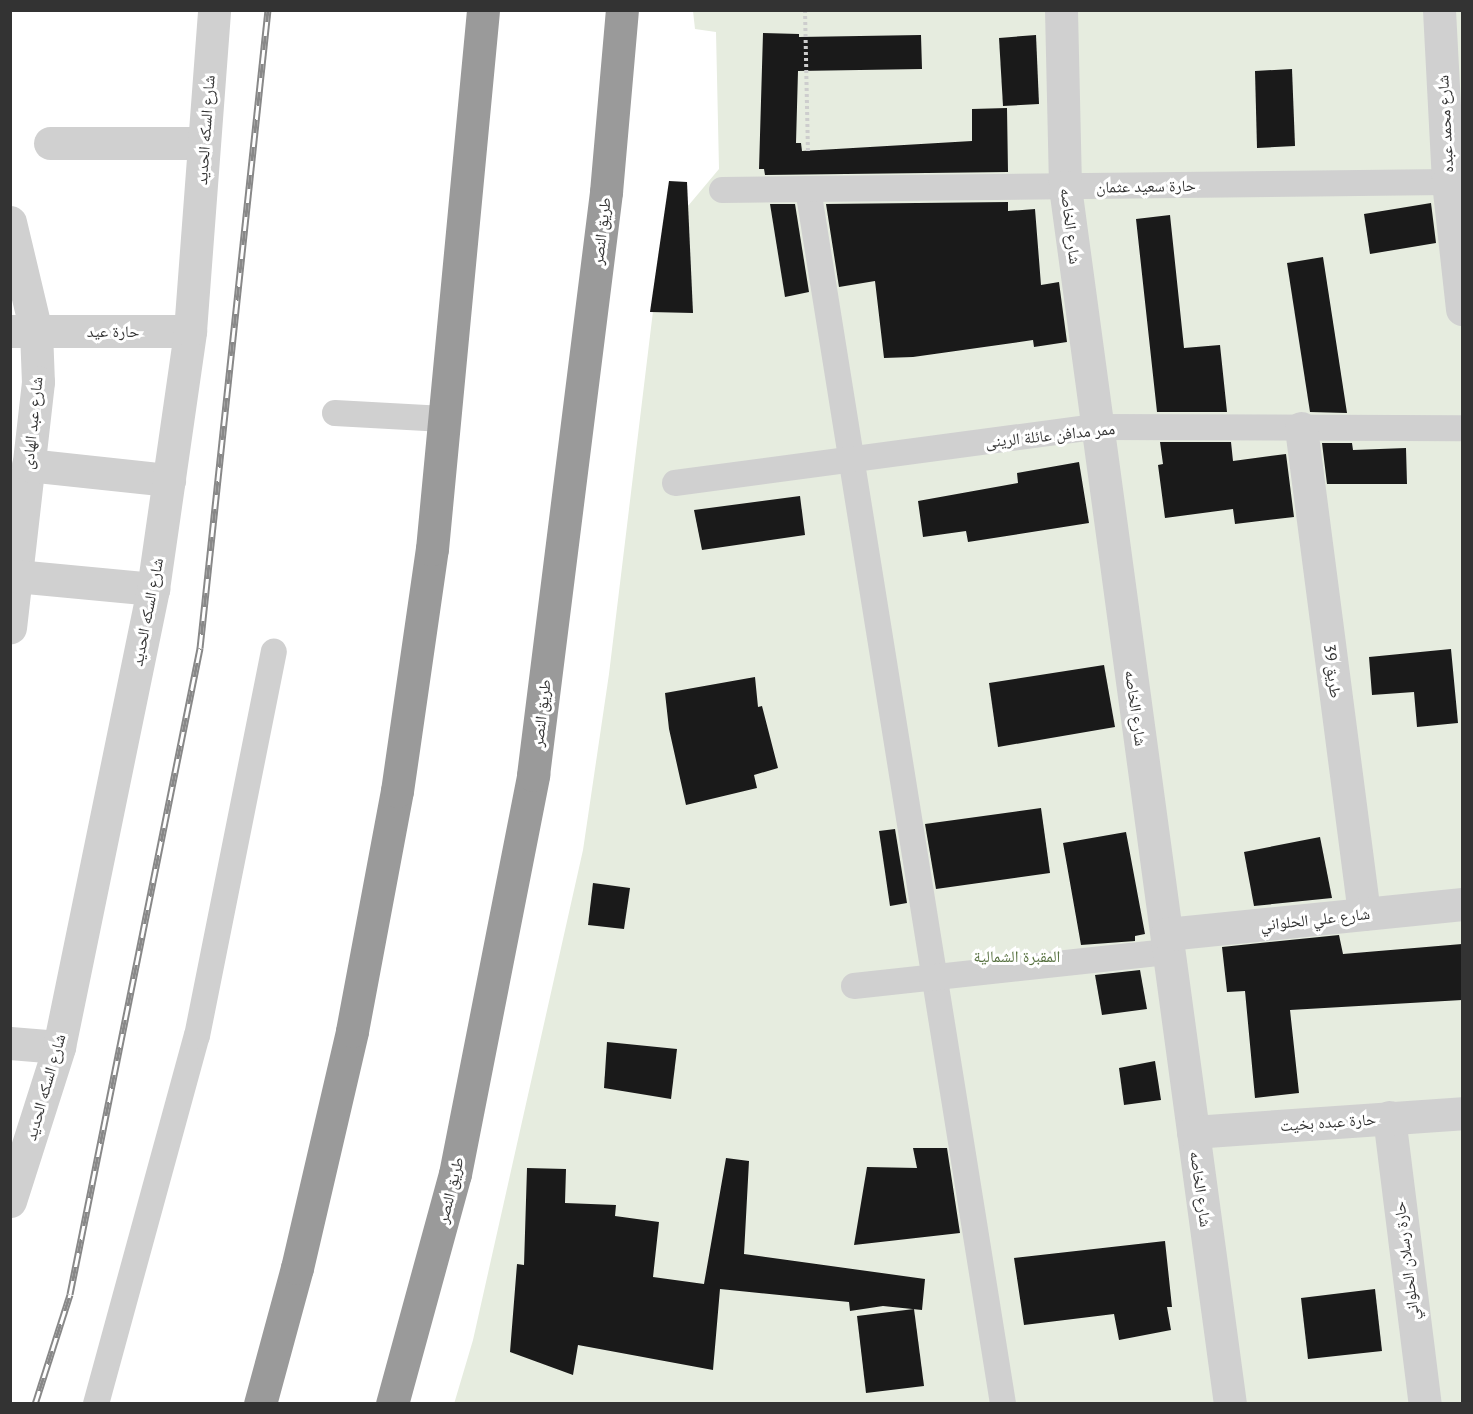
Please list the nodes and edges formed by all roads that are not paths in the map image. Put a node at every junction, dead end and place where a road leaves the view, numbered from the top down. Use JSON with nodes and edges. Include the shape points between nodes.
{"nodes":[{"id":1,"x":214,"y":10,"type":"edge"},
{"id":2,"x":483,"y":10,"type":"edge"},
{"id":3,"x":622,"y":10,"type":"edge"},
{"id":4,"x":1061,"y":10,"type":"edge"},
{"id":5,"x":1439,"y":10,"type":"edge"},
{"id":6,"x":50,"y":143,"type":"dead end"},
{"id":7,"x":203,"y":143,"type":"junction"},
{"id":8,"x":1455,"y":182,"type":"edge"},
{"id":9,"x":1065,"y":187,"type":"junction"},
{"id":10,"x":808,"y":189,"type":"junction"},
{"id":11,"x":722,"y":190,"type":"dead end"},
{"id":12,"x":10,"y":222,"type":"edge"},
{"id":13,"x":1462,"y":309,"type":"edge"},
{"id":14,"x":23,"y":331,"type":"edge"},
{"id":15,"x":190,"y":331,"type":"junction"},
{"id":16,"x":335,"y":413,"type":"dead end"},
{"id":17,"x":444,"y":419,"type":"junction"},
{"id":18,"x":1097,"y":427,"type":"junction"},
{"id":19,"x":1301,"y":428,"type":"junction"},
{"id":20,"x":1462,"y":428,"type":"edge"},
{"id":21,"x":851,"y":459,"type":"junction"},
{"id":22,"x":28,"y":465,"type":"junction"},
{"id":23,"x":169,"y":480,"type":"junction"},
{"id":24,"x":675,"y":483,"type":"dead end"},
{"id":25,"x":16,"y":576,"type":"junction"},
{"id":26,"x":153,"y":589,"type":"junction"},
{"id":27,"x":10,"y":627,"type":"edge"},
{"id":28,"x":274,"y":652,"type":"dead end"},
{"id":29,"x":1462,"y":904,"type":"edge"},
{"id":30,"x":1364,"y":914,"type":"junction"},
{"id":31,"x":1168,"y":943,"type":"junction"},
{"id":32,"x":935,"y":977,"type":"junction"},
{"id":33,"x":854,"y":986,"type":"dead end"},
{"id":34,"x":10,"y":1043,"type":"edge"},
{"id":35,"x":59,"y":1047,"type":"junction"},
{"id":36,"x":1462,"y":1113,"type":"edge"},
{"id":37,"x":1389,"y":1117,"type":"junction"},
{"id":38,"x":1193,"y":1132,"type":"junction"},
{"id":39,"x":10,"y":1201,"type":"edge"},
{"id":40,"x":96,"y":1404,"type":"edge"},
{"id":41,"x":260,"y":1404,"type":"edge"},
{"id":42,"x":392,"y":1404,"type":"edge"},
{"id":43,"x":1003,"y":1404,"type":"edge"},
{"id":44,"x":1230,"y":1404,"type":"edge"},
{"id":45,"x":1425,"y":1404,"type":"edge"}],
"edges":[{"from":1,"to":7,"type":"street","name":"شارع السكه الحديد"},
{"from":2,"to":17,"type":"highway"},
{"from":3,"to":42,"type":"highway","name":"طريق النصر","via":[[606,192],[533,775],[455,1174]]},
{"from":4,"to":9,"type":"street","name":"شارع الخاصه"},
{"from":5,"to":8,"type":"street","name":"شارع محمد عبده"},
{"from":6,"to":7,"type":"street"},
{"from":7,"to":15,"type":"street","name":"شارع السكه الحديد"},
{"from":8,"to":9,"type":"lane","name":"حارة سعيد عثمان"},
{"from":8,"to":13,"type":"street","name":"شارع محمد عبده"},
{"from":9,"to":10,"type":"lane","name":"حارة سعيد عثمان"},
{"from":9,"to":18,"type":"street","name":"شارع الخاصه"},
{"from":10,"to":11,"type":"lane","name":"حارة سعيد عثمان"},
{"from":10,"to":21,"type":"lane"},
{"from":12,"to":14,"type":"street","name":"شارع عبد الهادى"},
{"from":14,"to":15,"type":"street","name":"حارة عيد"},
{"from":14,"to":22,"type":"street","name":"شارع عبد الهادى","via":[[38,382]]},
{"from":15,"to":23,"type":"street","name":"شارع السكه الحديد"},
{"from":16,"to":17,"type":"lane"},
{"from":17,"to":41,"type":"highway","via":[[432,549],[397,791],[352,1030],[297,1268]]},
{"from":18,"to":19,"type":"lane","name":"ممر مدافن عائلة الرينى"},
{"from":18,"to":21,"type":"lane","name":"ممر مدافن عائلة الرينى"},
{"from":18,"to":31,"type":"street","name":"شارع الخاصه"},
{"from":19,"to":20,"type":"lane","name":"ممر مدافن عائلة الرينى"},
{"from":19,"to":30,"type":"street","name":"طريق 39"},
{"from":21,"to":24,"type":"lane","name":"ممر مدافن عائلة الرينى"},
{"from":21,"to":32,"type":"lane"},
{"from":22,"to":23,"type":"street"},
{"from":22,"to":25,"type":"street","name":"شارع عبد الهادى"},
{"from":23,"to":26,"type":"street","name":"شارع السكه الحديد"},
{"from":25,"to":26,"type":"street"},
{"from":25,"to":27,"type":"street","name":"شارع عبد الهادى"},
{"from":26,"to":35,"type":"street","name":"شارع السكه الحديد"},
{"from":28,"to":40,"type":"lane","via":[[197,1036]]},
{"from":29,"to":30,"type":"street","name":"شارع علي الحلواني"},
{"from":30,"to":31,"type":"street","name":"شارع علي الحلواني"},
{"from":31,"to":32,"type":"lane"},
{"from":31,"to":38,"type":"street","name":"شارع الخاصه"},
{"from":32,"to":33,"type":"lane"},
{"from":32,"to":43,"type":"lane"},
{"from":34,"to":35,"type":"street"},
{"from":35,"to":39,"type":"street","name":"شارع السكه الحديد"},
{"from":36,"to":37,"type":"street","name":"حارة عبده بخيت"},
{"from":37,"to":38,"type":"street","name":"حارة عبده بخيت"},
{"from":37,"to":45,"type":"street","name":"حارة رسلان الحلواني"},
{"from":38,"to":44,"type":"street","name":"شارع الخاصه"}]}
